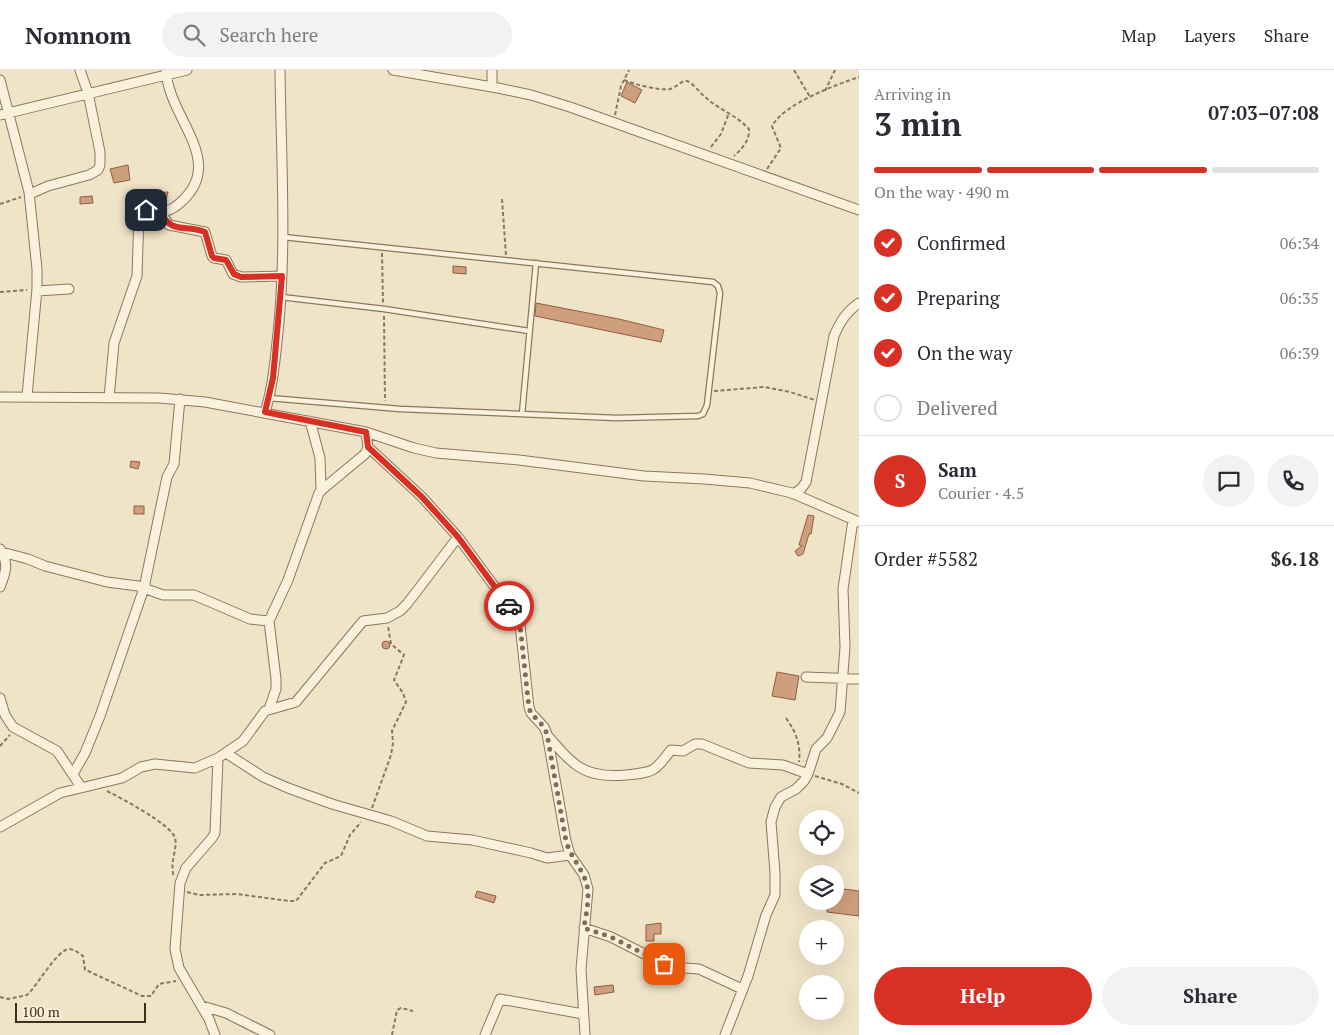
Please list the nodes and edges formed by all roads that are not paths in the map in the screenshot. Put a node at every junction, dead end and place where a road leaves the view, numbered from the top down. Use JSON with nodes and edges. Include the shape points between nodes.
{"nodes":[{"id":1,"x":80,"y":70,"type":"edge"},
{"id":2,"x":187,"y":70,"type":"edge"},
{"id":3,"x":280,"y":70,"type":"edge"},
{"id":4,"x":393,"y":70,"type":"edge"},
{"id":5,"x":492,"y":70,"type":"edge"},
{"id":6,"x":166,"y":72,"type":"edge"},
{"id":7,"x":0,"y":80,"type":"edge"},
{"id":8,"x":492,"y":87,"type":"junction"},
{"id":9,"x":88,"y":93,"type":"junction"},
{"id":10,"x":4,"y":114,"type":"edge"},
{"id":11,"x":30,"y":194,"type":"junction"},
{"id":12,"x":859,"y":210,"type":"edge"},
{"id":13,"x":160,"y":212,"type":"junction"},
{"id":14,"x":282,"y":237,"type":"junction"},
{"id":15,"x":536,"y":263,"type":"junction"},
{"id":16,"x":282,"y":276,"type":"junction"},
{"id":17,"x":69,"y":289,"type":"dead end"},
{"id":18,"x":37,"y":290,"type":"junction"},
{"id":19,"x":281,"y":297,"type":"junction"},
{"id":20,"x":859,"y":303,"type":"edge"},
{"id":21,"x":529,"y":331,"type":"junction"},
{"id":22,"x":27,"y":396,"type":"junction"},
{"id":23,"x":0,"y":397,"type":"edge"},
{"id":24,"x":109,"y":398,"type":"junction"},
{"id":25,"x":269,"y":398,"type":"junction"},
{"id":26,"x":180,"y":399,"type":"junction"},
{"id":27,"x":265,"y":412,"type":"junction"},
{"id":28,"x":522,"y":414,"type":"junction"},
{"id":29,"x":309,"y":421,"type":"junction"},
{"id":30,"x":366,"y":432,"type":"junction"},
{"id":31,"x":368,"y":447,"type":"junction"},
{"id":32,"x":321,"y":490,"type":"junction"},
{"id":33,"x":793,"y":494,"type":"junction"},
{"id":34,"x":856,"y":521,"type":"edge"},
{"id":35,"x":458,"y":537,"type":"junction"},
{"id":36,"x":1,"y":550,"type":"edge"},
{"id":37,"x":0,"y":586,"type":"edge"},
{"id":38,"x":144,"y":588,"type":"junction"},
{"id":39,"x":269,"y":621,"type":"junction"},
{"id":40,"x":806,"y":677,"type":"dead end"},
{"id":41,"x":843,"y":679,"type":"junction"},
{"id":42,"x":859,"y":679,"type":"edge"},
{"id":43,"x":0,"y":698,"type":"edge"},
{"id":44,"x":269,"y":709,"type":"junction"},
{"id":45,"x":547,"y":734,"type":"junction"},
{"id":46,"x":222,"y":755,"type":"junction"},
{"id":47,"x":73,"y":774,"type":"junction"},
{"id":48,"x":808,"y":774,"type":"junction"},
{"id":49,"x":81,"y":788,"type":"junction"},
{"id":50,"x":0,"y":827,"type":"edge"},
{"id":51,"x":570,"y":855,"type":"junction"},
{"id":52,"x":584,"y":928,"type":"junction"},
{"id":53,"x":742,"y":990,"type":"junction"},
{"id":54,"x":202,"y":1006,"type":"junction"},
{"id":55,"x":583,"y":1014,"type":"junction"},
{"id":56,"x":215,"y":1035,"type":"edge"},
{"id":57,"x":270,"y":1035,"type":"edge"},
{"id":58,"x":485,"y":1035,"type":"edge"},
{"id":59,"x":585,"y":1035,"type":"edge"},
{"id":60,"x":725,"y":1035,"type":"edge"}],
"edges":[{"from":1,"to":9,"type":"street"},
{"from":2,"to":6,"type":"street"},
{"from":3,"to":14,"type":"street"},
{"from":4,"to":8,"type":"street"},
{"from":5,"to":8,"type":"street"},
{"from":6,"to":9,"type":"street"},
{"from":6,"to":13,"type":"street","via":[[175,104],[200,162],[192,192],[174,208]]},
{"from":7,"to":10,"type":"street"},
{"from":8,"to":12,"type":"street","via":[[531,95],[613,122]]},
{"from":9,"to":10,"type":"street"},
{"from":9,"to":11,"type":"street","via":[[101,158],[98,170]]},
{"from":10,"to":11,"type":"street"},
{"from":11,"to":18,"type":"street"},
{"from":13,"to":16,"type":"street","via":[[169,225],[205,232],[212,256],[226,260],[238,276]]},
{"from":13,"to":24,"type":"street","via":[[143,211],[138,214],[137,276],[114,342]]},
{"from":14,"to":15,"type":"lane"},
{"from":14,"to":16,"type":"street"},
{"from":15,"to":21,"type":"lane"},
{"from":15,"to":28,"type":"lane","via":[[713,282],[720,293],[709,392],[703,414],[617,418]]},
{"from":16,"to":19,"type":"street"},
{"from":17,"to":18,"type":"street"},
{"from":18,"to":22,"type":"street"},
{"from":19,"to":21,"type":"lane"},
{"from":19,"to":25,"type":"street"},
{"from":20,"to":33,"type":"street","via":[[847,313],[834,336],[806,482]]},
{"from":21,"to":28,"type":"lane"},
{"from":22,"to":23,"type":"street"},
{"from":22,"to":24,"type":"street"},
{"from":24,"to":26,"type":"street"},
{"from":25,"to":27,"type":"street"},
{"from":25,"to":28,"type":"lane","via":[[385,408]]},
{"from":26,"to":27,"type":"street"},
{"from":26,"to":38,"type":"street","via":[[174,464],[167,477]]},
{"from":27,"to":29,"type":"street"},
{"from":29,"to":30,"type":"street"},
{"from":29,"to":32,"type":"street","via":[[320,458]]},
{"from":30,"to":31,"type":"street"},
{"from":30,"to":33,"type":"street","via":[[436,453],[644,476],[739,481]]},
{"from":31,"to":32,"type":"street","via":[[362,458]]},
{"from":31,"to":35,"type":"street","via":[[422,497]]},
{"from":32,"to":39,"type":"street","via":[[288,580]]},
{"from":33,"to":34,"type":"street"},
{"from":34,"to":41,"type":"street","via":[[843,589]]},
{"from":35,"to":44,"type":"street","via":[[400,611],[387,618],[363,622],[296,702]]},
{"from":35,"to":45,"type":"street","via":[[519,621],[529,708]]},
{"from":36,"to":37,"type":"street","via":[[6,572]]},
{"from":36,"to":38,"type":"street","via":[[45,566]]},
{"from":38,"to":39,"type":"street","via":[[163,595],[194,594],[250,619]]},
{"from":38,"to":47,"type":"street","via":[[100,716]]},
{"from":39,"to":44,"type":"street","via":[[276,689]]},
{"from":40,"to":41,"type":"street"},
{"from":41,"to":42,"type":"street"},
{"from":41,"to":48,"type":"street","via":[[838,716],[827,738],[816,749]]},
{"from":43,"to":47,"type":"street","via":[[13,727],[57,751]]},
{"from":44,"to":46,"type":"street","via":[[243,741]]},
{"from":45,"to":48,"type":"street","via":[[576,766],[597,776],[647,772],[662,763],[671,750],[683,751],[698,743],[749,764],[777,764]]},
{"from":45,"to":51,"type":"street"},
{"from":46,"to":49,"type":"street","via":[[195,768],[149,764],[122,778]]},
{"from":46,"to":51,"type":"street","via":[[306,795],[391,820],[427,836],[472,840],[547,858]]},
{"from":46,"to":54,"type":"street","via":[[215,832],[186,868],[178,889],[176,949],[179,968]]},
{"from":47,"to":49,"type":"street"},
{"from":48,"to":53,"type":"street","via":[[796,790],[778,801],[772,816],[775,895]]},
{"from":49,"to":50,"type":"street","via":[[60,793]]},
{"from":51,"to":52,"type":"street","via":[[587,883]]},
{"from":52,"to":53,"type":"street","via":[[611,937],[664,964],[699,969]]},
{"from":52,"to":55,"type":"street","via":[[581,969]]},
{"from":53,"to":60,"type":"street"},
{"from":54,"to":56,"type":"street"},
{"from":54,"to":57,"type":"street","via":[[226,1013]]},
{"from":55,"to":58,"type":"street","via":[[500,999]]},
{"from":55,"to":59,"type":"street"}]}
